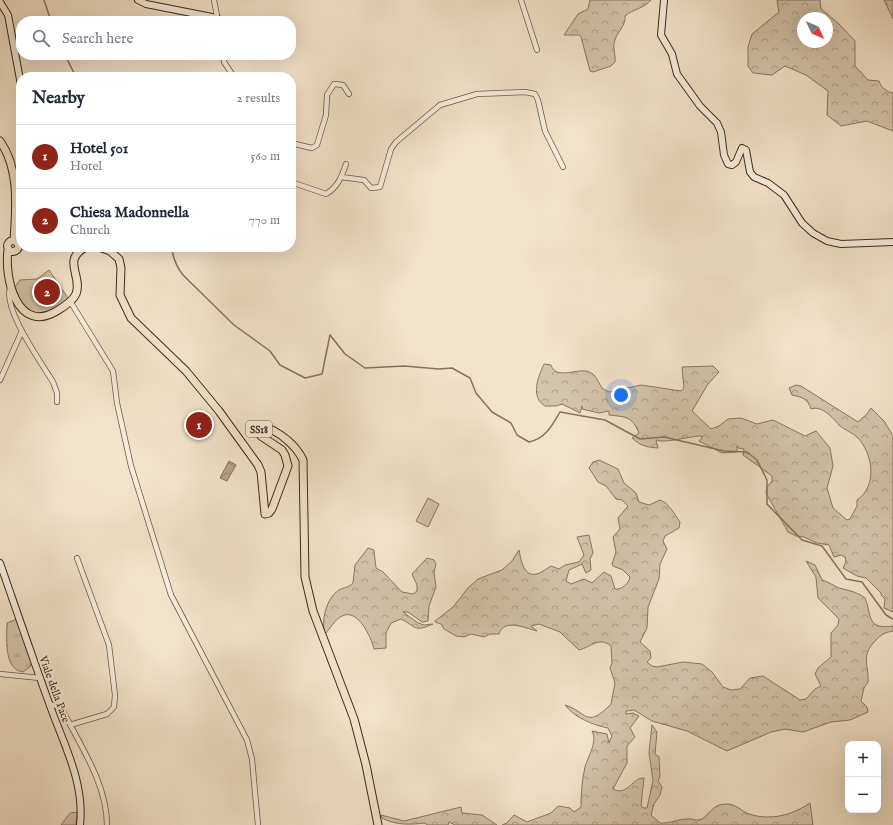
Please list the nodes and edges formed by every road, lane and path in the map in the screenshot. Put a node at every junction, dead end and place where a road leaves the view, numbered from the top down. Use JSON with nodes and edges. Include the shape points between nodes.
{"nodes":[{"id":1,"x":138,"y":0,"type":"edge"},
{"id":2,"x":214,"y":0,"type":"edge"},
{"id":3,"x":521,"y":0,"type":"edge"},
{"id":4,"x":664,"y":0,"type":"edge"},
{"id":5,"x":0,"y":2,"type":"edge"},
{"id":6,"x":200,"y":16,"type":"edge"},
{"id":7,"x":217,"y":16,"type":"edge"},
{"id":8,"x":537,"y":50,"type":"dead end"},
{"id":9,"x":16,"y":58,"type":"edge"},
{"id":10,"x":16,"y":60,"type":"edge"},
{"id":11,"x":224,"y":60,"type":"edge"},
{"id":12,"x":19,"y":72,"type":"edge"},
{"id":13,"x":231,"y":72,"type":"edge"},
{"id":14,"x":349,"y":94,"type":"dead end"},
{"id":15,"x":0,"y":141,"type":"edge"},
{"id":16,"x":296,"y":144,"type":"edge"},
{"id":17,"x":346,"y":164,"type":"dead end"},
{"id":18,"x":563,"y":167,"type":"dead end"},
{"id":19,"x":341,"y":177,"type":"junction"},
{"id":20,"x":296,"y":184,"type":"edge"},
{"id":21,"x":16,"y":196,"type":"edge"},
{"id":22,"x":16,"y":217,"type":"edge"},
{"id":23,"x":893,"y":242,"type":"edge"},
{"id":24,"x":16,"y":245,"type":"edge"},
{"id":25,"x":79,"y":252,"type":"edge"},
{"id":26,"x":111,"y":252,"type":"edge"},
{"id":27,"x":11,"y":284,"type":"junction"},
{"id":28,"x":70,"y":301,"type":"junction"},
{"id":29,"x":22,"y":331,"type":"junction"},
{"id":30,"x":0,"y":380,"type":"edge"},
{"id":31,"x":57,"y":402,"type":"dead end"},
{"id":32,"x":77,"y":558,"type":"dead end"},
{"id":33,"x":0,"y":563,"type":"edge"},
{"id":34,"x":0,"y":674,"type":"edge"},
{"id":35,"x":40,"y":678,"type":"junction"},
{"id":36,"x":49,"y":704,"type":"junction"},
{"id":37,"x":70,"y":725,"type":"junction"},
{"id":38,"x":80,"y":825,"type":"edge"},
{"id":39,"x":107,"y":825,"type":"edge"},
{"id":40,"x":258,"y":825,"type":"edge"},
{"id":41,"x":378,"y":825,"type":"edge"}],
"edges":[{"from":1,"to":6,"type":"street"},
{"from":2,"to":7,"type":"street"},
{"from":3,"to":8,"type":"street"},
{"from":4,"to":23,"type":"street","via":[[661,35],[672,54],[677,74],[700,106],[717,123],[728,164],[736,162],[742,148],[746,150],[748,167],[754,177],[775,187],[789,202],[805,228],[827,241],[841,244]]},
{"from":5,"to":9,"type":"street","via":[[8,15]]},
{"from":10,"to":12,"type":"street"},
{"from":11,"to":13,"type":"street"},
{"from":14,"to":16,"type":"street","via":[[347,88],[334,84],[327,95],[326,115],[317,145],[312,148]]},
{"from":15,"to":21,"type":"main road","via":[[10,160]]},
{"from":17,"to":19,"type":"street"},
{"from":18,"to":19,"type":"street","via":[[545,131],[535,94],[494,92],[450,101],[432,110],[404,133],[391,149],[380,187],[371,188],[364,180]]},
{"from":19,"to":20,"type":"street","via":[[333,190],[326,194]]},
{"from":22,"to":24,"type":"main road"},
{"from":24,"to":27,"type":"main road","via":[[8,274]]},
{"from":25,"to":28,"type":"main road","via":[[73,267],[76,294]]},
{"from":26,"to":41,"type":"main road","number":"SS18","via":[[119,259],[122,268],[120,295],[131,318],[186,371],[258,465],[265,514],[272,509],[288,466],[284,452],[260,435],[260,427],[270,429],[294,445],[303,460],[305,577],[313,611],[354,719]]},
{"from":27,"to":28,"type":"main road","via":[[18,304],[27,314],[36,318],[56,312]]},
{"from":27,"to":29,"type":"street","via":[[8,299]]},
{"from":28,"to":40,"type":"street","via":[[113,371],[117,404],[131,466],[171,595],[247,740],[252,758]]},
{"from":29,"to":30,"type":"street"},
{"from":29,"to":31,"type":"street","via":[[53,382]]},
{"from":32,"to":37,"type":"street","via":[[109,645],[115,695],[114,708],[107,714]]},
{"from":33,"to":35,"type":"street","name":"Viale della Pace"},
{"from":34,"to":35,"type":"street"},
{"from":35,"to":36,"type":"street","name":"Viale della Pace"},
{"from":36,"to":37,"type":"street","via":[[61,707]]},
{"from":36,"to":38,"type":"street","name":"Viale della Pace","via":[[74,770],[79,791]]},
{"from":37,"to":39,"type":"street","via":[[100,783],[107,811]]}]}
